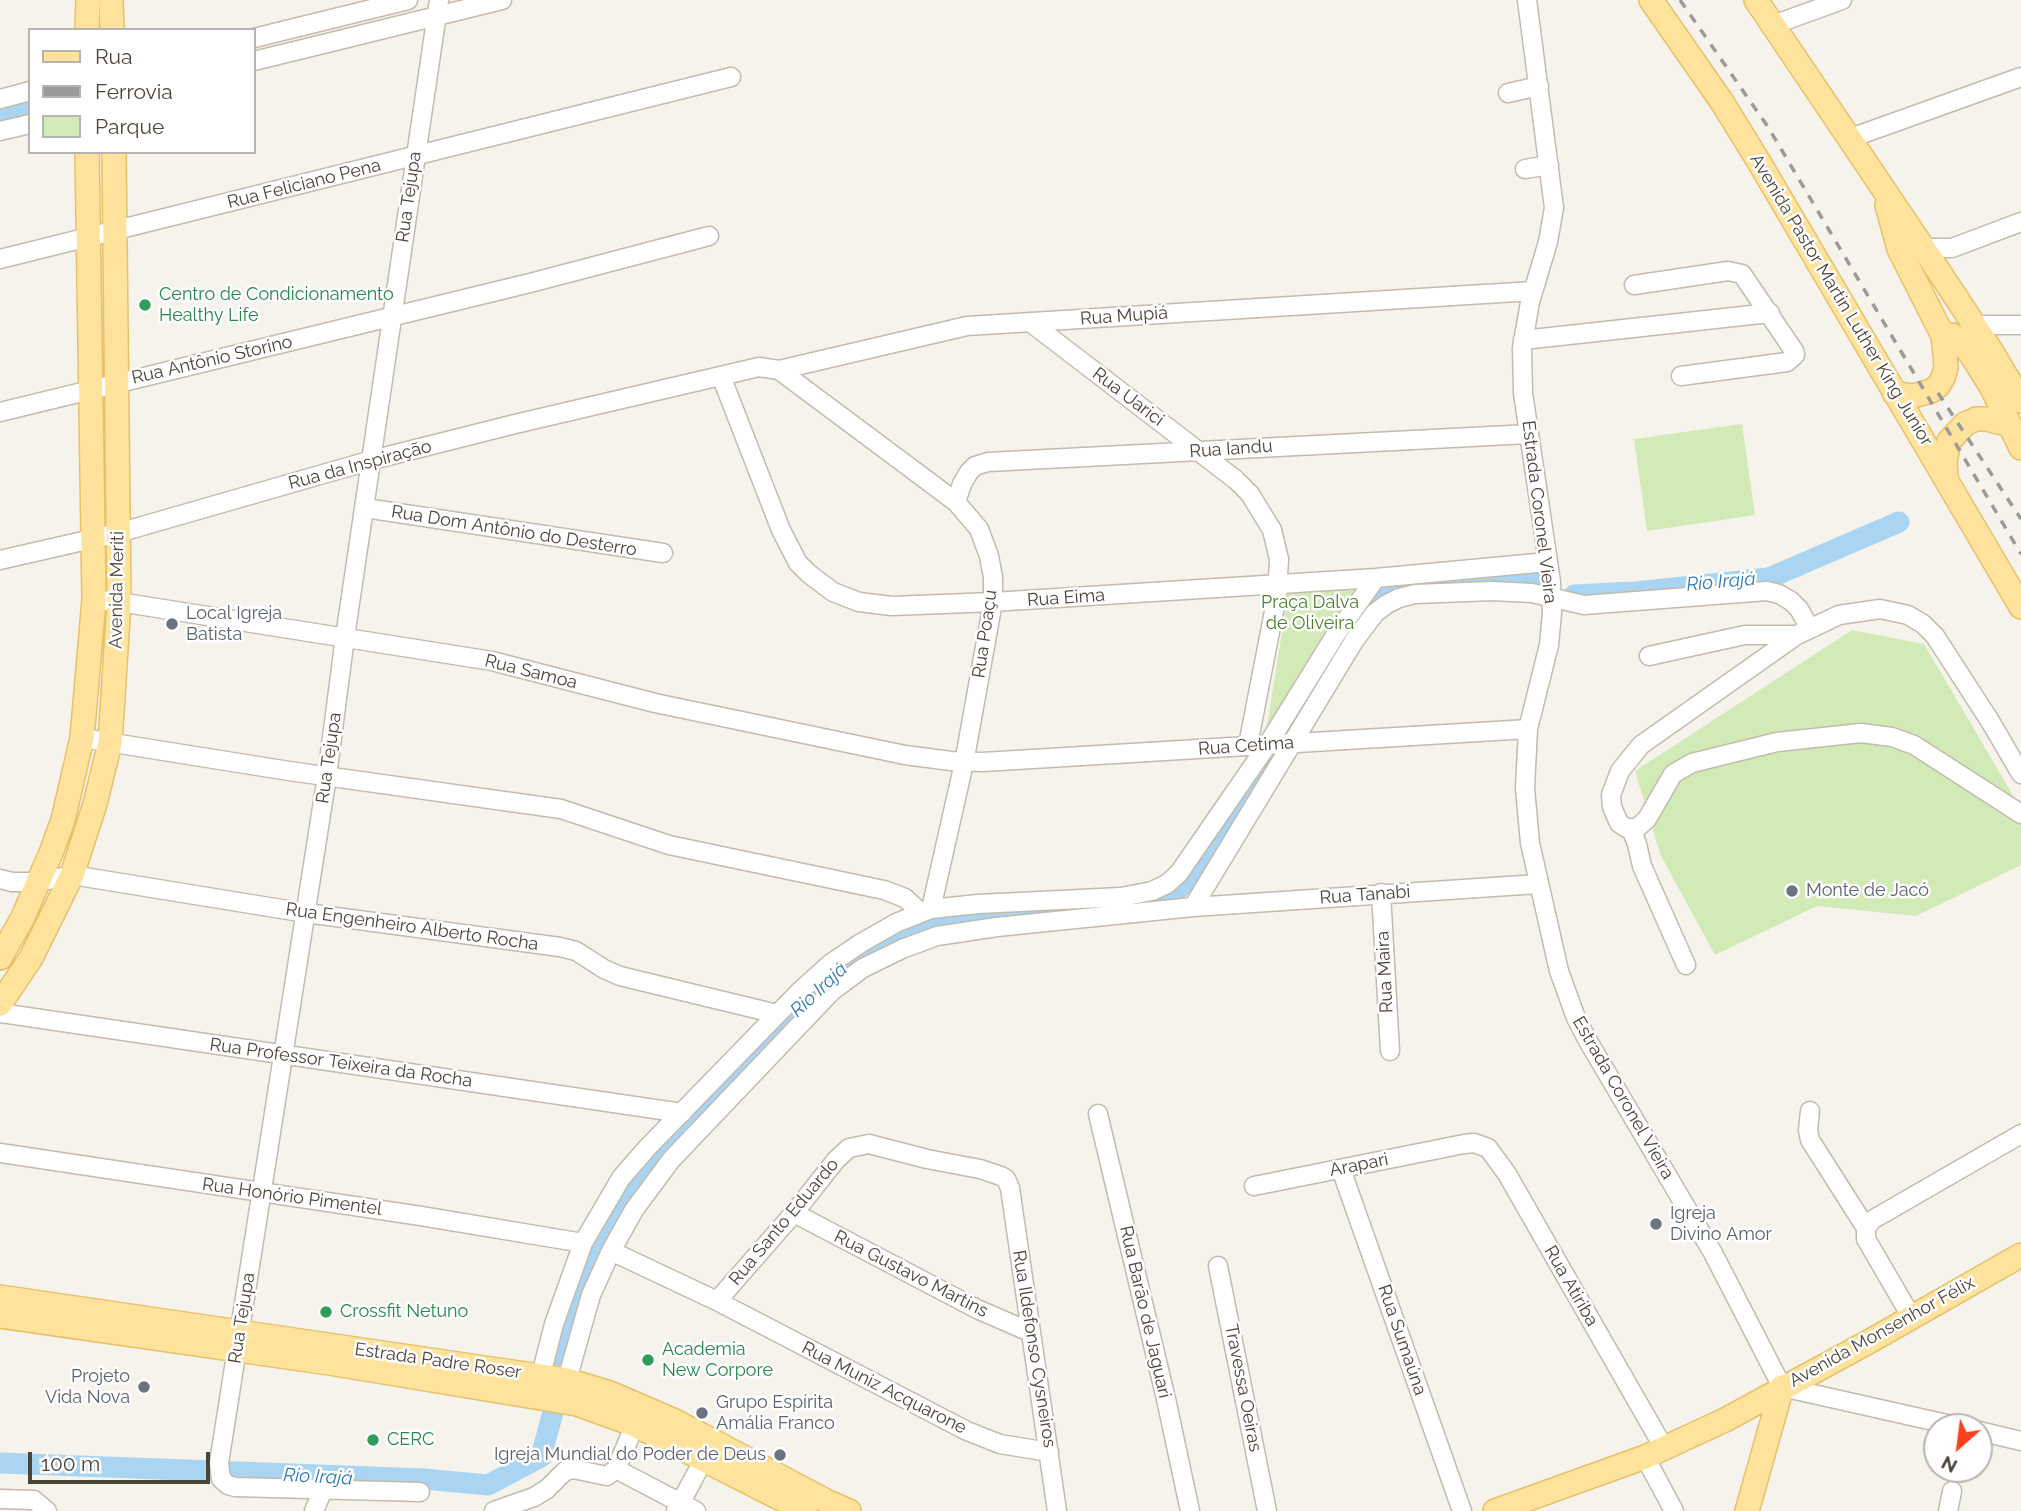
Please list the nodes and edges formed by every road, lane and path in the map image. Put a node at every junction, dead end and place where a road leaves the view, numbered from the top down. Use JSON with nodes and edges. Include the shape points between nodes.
{"nodes":[{"id":1,"x":88,"y":0,"type":"edge"},
{"id":2,"x":111,"y":0,"type":"edge"},
{"id":3,"x":408,"y":0,"type":"edge"},
{"id":4,"x":502,"y":0,"type":"edge"},
{"id":5,"x":1527,"y":0,"type":"edge"},
{"id":6,"x":1651,"y":0,"type":"edge"},
{"id":7,"x":1756,"y":0,"type":"edge"},
{"id":8,"x":1842,"y":0,"type":"edge"},
{"id":9,"x":438,"y":8,"type":"edge"},
{"id":10,"x":1773,"y":25,"type":"junction"},
{"id":11,"x":87,"y":28,"type":"edge"},
{"id":12,"x":112,"y":28,"type":"edge"},
{"id":13,"x":256,"y":38,"type":"edge"},
{"id":14,"x":256,"y":60,"type":"edge"},
{"id":15,"x":731,"y":77,"type":"dead end"},
{"id":16,"x":2021,"y":78,"type":"edge"},
{"id":17,"x":1539,"y":86,"type":"junction"},
{"id":18,"x":28,"y":92,"type":"edge"},
{"id":19,"x":1508,"y":93,"type":"dead end"},
{"id":20,"x":0,"y":99,"type":"edge"},
{"id":21,"x":28,"y":124,"type":"edge"},
{"id":22,"x":0,"y":131,"type":"edge"},
{"id":23,"x":1848,"y":139,"type":"junction"},
{"id":24,"x":87,"y":154,"type":"edge"},
{"id":25,"x":114,"y":154,"type":"edge"},
{"id":26,"x":415,"y":156,"type":"junction"},
{"id":27,"x":1549,"y":165,"type":"junction"},
{"id":28,"x":1525,"y":169,"type":"dead end"},
{"id":29,"x":1882,"y":189,"type":"junction"},
{"id":30,"x":2021,"y":222,"type":"edge"},
{"id":31,"x":114,"y":232,"type":"junction"},
{"id":32,"x":709,"y":236,"type":"dead end"},
{"id":33,"x":89,"y":238,"type":"junction"},
{"id":34,"x":1923,"y":248,"type":"junction"},
{"id":35,"x":1952,"y":248,"type":"junction"},
{"id":36,"x":0,"y":259,"type":"edge"},
{"id":37,"x":1940,"y":272,"type":"junction"},
{"id":38,"x":1634,"y":285,"type":"dead end"},
{"id":39,"x":1532,"y":291,"type":"junction"},
{"id":40,"x":1770,"y":313,"type":"junction"},
{"id":41,"x":392,"y":317,"type":"junction"},
{"id":42,"x":1030,"y":322,"type":"junction"},
{"id":43,"x":1974,"y":325,"type":"junction"},
{"id":44,"x":2021,"y":325,"type":"edge"},
{"id":45,"x":1942,"y":336,"type":"junction"},
{"id":46,"x":1523,"y":340,"type":"junction"},
{"id":47,"x":779,"y":370,"type":"junction"},
{"id":48,"x":721,"y":376,"type":"junction"},
{"id":49,"x":1681,"y":376,"type":"dead end"},
{"id":50,"x":116,"y":383,"type":"junction"},
{"id":51,"x":89,"y":390,"type":"junction"},
{"id":52,"x":1894,"y":393,"type":"junction"},
{"id":53,"x":2021,"y":401,"type":"edge"},
{"id":54,"x":0,"y":412,"type":"edge"},
{"id":55,"x":2010,"y":425,"type":"junction"},
{"id":56,"x":1529,"y":434,"type":"junction"},
{"id":57,"x":2021,"y":448,"type":"edge"},
{"id":58,"x":1199,"y":450,"type":"junction"},
{"id":59,"x":372,"y":460,"type":"junction"},
{"id":60,"x":1946,"y":477,"type":"junction"},
{"id":61,"x":956,"y":502,"type":"junction"},
{"id":62,"x":365,"y":508,"type":"junction"},
{"id":63,"x":118,"y":533,"type":"junction"},
{"id":64,"x":92,"y":539,"type":"junction"},
{"id":65,"x":663,"y":554,"type":"dead end"},
{"id":66,"x":0,"y":560,"type":"edge"},
{"id":67,"x":1548,"y":562,"type":"junction"},
{"id":68,"x":1376,"y":578,"type":"junction"},
{"id":69,"x":1278,"y":584,"type":"junction"},
{"id":70,"x":1551,"y":598,"type":"junction"},
{"id":71,"x":94,"y":600,"type":"junction"},
{"id":72,"x":119,"y":602,"type":"junction"},
{"id":73,"x":993,"y":602,"type":"junction"},
{"id":74,"x":2021,"y":607,"type":"edge"},
{"id":75,"x":1803,"y":631,"type":"junction"},
{"id":76,"x":345,"y":637,"type":"junction"},
{"id":77,"x":1649,"y":656,"type":"dead end"},
{"id":78,"x":1528,"y":729,"type":"junction"},
{"id":79,"x":82,"y":738,"type":"junction"},
{"id":80,"x":110,"y":743,"type":"junction"},
{"id":81,"x":1291,"y":743,"type":"junction"},
{"id":82,"x":1268,"y":744,"type":"junction"},
{"id":83,"x":1248,"y":745,"type":"junction"},
{"id":84,"x":964,"y":763,"type":"junction"},
{"id":85,"x":2021,"y":774,"type":"edge"},
{"id":86,"x":327,"y":776,"type":"junction"},
{"id":87,"x":2021,"y":814,"type":"edge"},
{"id":88,"x":1631,"y":829,"type":"junction"},
{"id":89,"x":72,"y":875,"type":"junction"},
{"id":90,"x":0,"y":879,"type":"edge"},
{"id":91,"x":39,"y":882,"type":"junction"},
{"id":92,"x":1538,"y":884,"type":"junction"},
{"id":93,"x":1381,"y":893,"type":"junction"},
{"id":94,"x":1192,"y":907,"type":"junction"},
{"id":95,"x":926,"y":910,"type":"junction"},
{"id":96,"x":306,"y":913,"type":"junction"},
{"id":97,"x":0,"y":957,"type":"edge"},
{"id":98,"x":1686,"y":965,"type":"dead end"},
{"id":99,"x":0,"y":1004,"type":"edge"},
{"id":100,"x":0,"y":1013,"type":"edge"},
{"id":101,"x":777,"y":1014,"type":"junction"},
{"id":102,"x":1390,"y":1052,"type":"dead end"},
{"id":103,"x":283,"y":1054,"type":"junction"},
{"id":104,"x":1810,"y":1111,"type":"dead end"},
{"id":105,"x":682,"y":1113,"type":"junction"},
{"id":106,"x":1098,"y":1114,"type":"dead end"},
{"id":107,"x":2021,"y":1134,"type":"edge"},
{"id":108,"x":1464,"y":1144,"type":"joint"},
{"id":109,"x":0,"y":1153,"type":"edge"},
{"id":110,"x":1341,"y":1168,"type":"junction"},
{"id":111,"x":1254,"y":1186,"type":"dead end"},
{"id":112,"x":1010,"y":1188,"type":"joint"},
{"id":113,"x":261,"y":1193,"type":"junction"},
{"id":114,"x":794,"y":1213,"type":"junction"},
{"id":115,"x":1867,"y":1228,"type":"junction"},
{"id":116,"x":583,"y":1243,"type":"junction"},
{"id":117,"x":611,"y":1251,"type":"junction"},
{"id":118,"x":2021,"y":1255,"type":"edge"},
{"id":119,"x":1218,"y":1266,"type":"dead end"},
{"id":120,"x":0,"y":1297,"type":"edge"},
{"id":121,"x":717,"y":1301,"type":"junction"},
{"id":122,"x":0,"y":1316,"type":"edge"},
{"id":123,"x":1912,"y":1318,"type":"junction"},
{"id":124,"x":1030,"y":1332,"type":"junction"},
{"id":125,"x":239,"y":1341,"type":"junction"},
{"id":126,"x":541,"y":1375,"type":"junction"},
{"id":127,"x":567,"y":1380,"type":"junction"},
{"id":128,"x":1782,"y":1387,"type":"junction"},
{"id":129,"x":1923,"y":1419,"type":"edge"},
{"id":130,"x":635,"y":1425,"type":"junction"},
{"id":131,"x":1993,"y":1434,"type":"edge"},
{"id":132,"x":2021,"y":1441,"type":"edge"},
{"id":133,"x":1049,"y":1452,"type":"junction"},
{"id":134,"x":1654,"y":1453,"type":"junction"},
{"id":135,"x":703,"y":1461,"type":"junction"},
{"id":136,"x":616,"y":1468,"type":"junction"},
{"id":137,"x":323,"y":1490,"type":"junction"},
{"id":138,"x":1951,"y":1491,"type":"dead end"},
{"id":139,"x":419,"y":1492,"type":"dead end"},
{"id":140,"x":0,"y":1499,"type":"edge"},
{"id":141,"x":529,"y":1504,"type":"edge"},
{"id":142,"x":684,"y":1508,"type":"edge"},
{"id":143,"x":1499,"y":1510,"type":"edge"},
{"id":144,"x":47,"y":1511,"type":"edge"},
{"id":145,"x":314,"y":1511,"type":"edge"},
{"id":146,"x":494,"y":1511,"type":"edge"},
{"id":147,"x":805,"y":1511,"type":"edge"},
{"id":148,"x":849,"y":1511,"type":"edge"},
{"id":149,"x":1057,"y":1511,"type":"edge"},
{"id":150,"x":1189,"y":1511,"type":"edge"},
{"id":151,"x":1268,"y":1511,"type":"edge"},
{"id":152,"x":1462,"y":1511,"type":"edge"},
{"id":153,"x":1674,"y":1511,"type":"edge"},
{"id":154,"x":1746,"y":1511,"type":"edge"},
{"id":155,"x":1948,"y":1511,"type":"edge"}],
"edges":[{"from":1,"to":11,"type":"main road"},
{"from":2,"to":12,"type":"main road"},
{"from":3,"to":13,"type":"street"},
{"from":4,"to":9,"type":"street"},
{"from":5,"to":17,"type":"street","name":"Estrada Coronel Vieira"},
{"from":6,"to":52,"type":"main road","name":"Avenida Pastor Martin Luther King Junior","via":[[1722,102]]},
{"from":7,"to":10,"type":"main road"},
{"from":8,"to":10,"type":"street"},
{"from":9,"to":14,"type":"street"},
{"from":9,"to":26,"type":"street","name":"Rua Tejupa"},
{"from":10,"to":23,"type":"main road"},
{"from":15,"to":26,"type":"street","name":"Rua Feliciano Pena"},
{"from":16,"to":23,"type":"street"},
{"from":17,"to":19,"type":"street"},
{"from":17,"to":27,"type":"street","name":"Estrada Coronel Vieira"},
{"from":18,"to":20,"type":"street"},
{"from":21,"to":22,"type":"street"},
{"from":23,"to":29,"type":"main road"},
{"from":24,"to":33,"type":"main road","name":"Avenida Meriti"},
{"from":25,"to":31,"type":"main road","name":"Avenida Meriti"},
{"from":26,"to":31,"type":"street","name":"Rua Feliciano Pena"},
{"from":26,"to":41,"type":"street","name":"Rua Tejupa"},
{"from":27,"to":28,"type":"street"},
{"from":27,"to":39,"type":"street","name":"Estrada Coronel Vieira","via":[[1553,218]]},
{"from":29,"to":34,"type":"main road"},
{"from":29,"to":45,"type":"main road","via":[[1899,249]]},
{"from":30,"to":35,"type":"street"},
{"from":31,"to":33,"type":"street","name":"Rua Feliciano Pena"},
{"from":31,"to":50,"type":"main road","name":"Avenida Meriti"},
{"from":32,"to":41,"type":"street","name":"Rua Antônio Storino"},
{"from":33,"to":36,"type":"street","name":"Rua Feliciano Pena"},
{"from":33,"to":51,"type":"main road","name":"Avenida Meriti"},
{"from":34,"to":35,"type":"street"},
{"from":34,"to":37,"type":"main road"},
{"from":35,"to":37,"type":"street"},
{"from":37,"to":43,"type":"main road"},
{"from":38,"to":40,"type":"street","via":[[1735,272],[1747,278]]},
{"from":39,"to":42,"type":"street","name":"Rua Mupiá"},
{"from":39,"to":46,"type":"street","name":"Estrada Coronel Vieira"},
{"from":40,"to":46,"type":"street"},
{"from":40,"to":49,"type":"street","via":[[1794,351],[1792,360]]},
{"from":41,"to":50,"type":"street","name":"Rua Antônio Storino"},
{"from":41,"to":59,"type":"street","name":"Rua Tejupa"},
{"from":42,"to":47,"type":"street","name":"Rua Mupiá","via":[[967,326]]},
{"from":42,"to":58,"type":"street","name":"Rua Uarici"},
{"from":43,"to":44,"type":"street"},
{"from":43,"to":53,"type":"main road"},
{"from":45,"to":52,"type":"main road","via":[[1946,368],[1938,386],[1913,396]]},
{"from":45,"to":55,"type":"main road","via":[[1952,335],[1965,347]]},
{"from":46,"to":56,"type":"street","name":"Estrada Coronel Vieira"},
{"from":47,"to":48,"type":"street","name":"Rua Mupiá","via":[[759,367]]},
{"from":47,"to":61,"type":"street","name":"Rua Poaçu"},
{"from":48,"to":59,"type":"street","name":"Rua da Inspiração"},
{"from":48,"to":73,"type":"street","name":"Rua Eima","via":[[785,539],[808,573],[833,592],[859,602],[909,606]]},
{"from":50,"to":51,"type":"street","name":"Rua Antônio Storino"},
{"from":50,"to":63,"type":"main road","name":"Avenida Meriti"},
{"from":51,"to":54,"type":"street","name":"Rua Antônio Storino"},
{"from":51,"to":64,"type":"main road","name":"Avenida Meriti"},
{"from":52,"to":60,"type":"main road","name":"Avenida Pastor Martin Luther King Junior"},
{"from":55,"to":57,"type":"main road"},
{"from":55,"to":60,"type":"main road","via":[[1986,419],[1965,424],[1949,442]]},
{"from":56,"to":58,"type":"street","name":"Rua Iandu"},
{"from":56,"to":67,"type":"street","name":"Estrada Coronel Vieira"},
{"from":58,"to":61,"type":"street","name":"Rua Iandu","via":[[980,463],[965,477]]},
{"from":58,"to":69,"type":"street","name":"Rua Uarici","via":[[1236,480],[1264,513],[1277,545]]},
{"from":59,"to":62,"type":"street","name":"Rua Tejupa"},
{"from":59,"to":63,"type":"street","name":"Rua da Inspiração"},
{"from":60,"to":74,"type":"main road","name":"Avenida Pastor Martin Luther King Junior"},
{"from":61,"to":73,"type":"street","name":"Rua Poaçu","via":[[985,541]]},
{"from":62,"to":65,"type":"street","name":"Rua Dom Antônio do Desterro"},
{"from":62,"to":76,"type":"street","name":"Rua Tejupa"},
{"from":63,"to":64,"type":"street","name":"Rua da Inspiração"},
{"from":63,"to":72,"type":"main road","name":"Avenida Meriti"},
{"from":64,"to":66,"type":"street","name":"Rua da Inspiração"},
{"from":64,"to":71,"type":"main road","name":"Avenida Meriti"},
{"from":67,"to":68,"type":"street","name":"Rua Eima"},
{"from":67,"to":70,"type":"street","name":"Estrada Coronel Vieira"},
{"from":68,"to":69,"type":"street","name":"Rua Eima"},
{"from":68,"to":82,"type":"street"},
{"from":69,"to":73,"type":"street","name":"Rua Eima"},
{"from":69,"to":83,"type":"street","name":"Rua Uarici"},
{"from":70,"to":75,"type":"street","via":[[1594,605],[1767,591],[1799,609]]},
{"from":70,"to":78,"type":"street","name":"Estrada Coronel Vieira","via":[[1552,629]]},
{"from":70,"to":81,"type":"street","via":[[1492,591],[1415,594],[1387,604],[1365,624]]},
{"from":71,"to":72,"type":"street","name":"Rua Samoa"},
{"from":71,"to":79,"type":"main road","name":"Avenida Meriti"},
{"from":72,"to":76,"type":"street","name":"Rua Samoa"},
{"from":72,"to":80,"type":"main road","name":"Avenida Meriti"},
{"from":73,"to":84,"type":"street","name":"Rua Poaçu"},
{"from":75,"to":77,"type":"street","via":[[1745,635]]},
{"from":75,"to":85,"type":"street","via":[[1839,615],[1880,609],[1908,615],[1923,624],[1943,646]]},
{"from":75,"to":88,"type":"street","via":[[1632,754],[1611,795],[1615,816]]},
{"from":76,"to":84,"type":"street","name":"Rua Samoa","via":[[511,665],[677,708]]},
{"from":76,"to":86,"type":"street","name":"Rua Tejupa"},
{"from":78,"to":81,"type":"street","name":"Rua Cetima"},
{"from":78,"to":92,"type":"street","name":"Estrada Coronel Vieira","via":[[1526,808]]},
{"from":79,"to":80,"type":"street"},
{"from":79,"to":91,"type":"main road","name":"Avenida Meriti","via":[[63,820]]},
{"from":80,"to":86,"type":"street"},
{"from":80,"to":89,"type":"main road","name":"Avenida Meriti"},
{"from":81,"to":82,"type":"street","name":"Rua Cetima"},
{"from":81,"to":94,"type":"street"},
{"from":82,"to":83,"type":"street","name":"Rua Cetima"},
{"from":82,"to":95,"type":"street","via":[[1167,884],[1121,897]]},
{"from":83,"to":84,"type":"street","name":"Rua Cetima"},
{"from":84,"to":95,"type":"street","name":"Rua Poaçu"},
{"from":86,"to":95,"type":"street","via":[[561,809],[669,845],[884,891]]},
{"from":86,"to":96,"type":"street","name":"Rua Tejupa"},
{"from":87,"to":88,"type":"street","via":[[1914,745],[1881,735],[1838,734],[1777,742],[1692,763],[1673,774],[1647,819]]},
{"from":88,"to":98,"type":"street","via":[[1642,866]]},
{"from":89,"to":91,"type":"street","name":"Rua Engenheiro Alberto Rocha"},
{"from":89,"to":96,"type":"street","name":"Rua Engenheiro Alberto Rocha"},
{"from":89,"to":99,"type":"main road","name":"Avenida Meriti","via":[[31,958]]},
{"from":90,"to":91,"type":"street","name":"Rua Engenheiro Alberto Rocha"},
{"from":91,"to":97,"type":"main road","name":"Avenida Meriti"},
{"from":92,"to":93,"type":"street","name":"Rua Tanabi"},
{"from":92,"to":128,"type":"street","name":"Estrada Coronel Vieira","via":[[1559,971],[1576,1018],[1713,1253]]},
{"from":93,"to":94,"type":"street","name":"Rua Tanabi"},
{"from":93,"to":102,"type":"street","name":"Rua Maira"},
{"from":94,"to":117,"type":"street","name":"Rua Tanabi","via":[[968,930],[937,936],[863,968],[801,1021],[671,1160]]},
{"from":95,"to":101,"type":"street","via":[[872,936],[830,964]]},
{"from":96,"to":101,"type":"street","name":"Rua Engenheiro Alberto Rocha","via":[[560,947],[620,976]]},
{"from":96,"to":103,"type":"street","name":"Rua Tejupa"},
{"from":100,"to":103,"type":"street","name":"Rua Professor Teixeira da Rocha"},
{"from":101,"to":105,"type":"street"},
{"from":103,"to":105,"type":"street","name":"Rua Professor Teixeira da Rocha"},
{"from":103,"to":113,"type":"street","name":"Rua Tejupa"},
{"from":104,"to":115,"type":"street","via":[[1810,1140]]},
{"from":105,"to":116,"type":"street","via":[[621,1178]]},
{"from":106,"to":150,"type":"street","name":"Rua Barão de Jaguari"},
{"from":107,"to":115,"type":"street","via":[[1872,1220]]},
{"from":108,"to":110,"type":"street","name":"Arapari"},
{"from":108,"to":134,"type":"street","name":"Rua Atiriba","via":[[1488,1148],[1498,1160]]},
{"from":109,"to":113,"type":"street","name":"Rua Honório Pimentel"},
{"from":110,"to":111,"type":"street","name":"Arapari"},
{"from":110,"to":152,"type":"street","name":"Rua Sumaúna"},
{"from":112,"to":114,"type":"street","name":"Rua Santo Eduardo","via":[[1006,1179],[994,1172],[858,1145],[836,1160]]},
{"from":112,"to":124,"type":"street","name":"Rua Ildefonso Cysneiros"},
{"from":113,"to":116,"type":"street","name":"Rua Honório Pimentel"},
{"from":113,"to":125,"type":"street","name":"Rua Tejupa"},
{"from":114,"to":121,"type":"street","name":"Rua Santo Eduardo"},
{"from":114,"to":124,"type":"street","name":"Rua Gustavo Martins"},
{"from":115,"to":123,"type":"street","via":[[1866,1239]]},
{"from":116,"to":126,"type":"street"},
{"from":117,"to":121,"type":"street","name":"Rua Muniz Acquarone"},
{"from":117,"to":127,"type":"street","name":"Rua Tanabi","via":[[591,1295]]},
{"from":118,"to":123,"type":"main road","name":"Avenida Monsenhor Félix"},
{"from":119,"to":151,"type":"street","name":"Travessa Oeiras"},
{"from":120,"to":125,"type":"main road","name":"Estrada Padre Roser"},
{"from":121,"to":133,"type":"street","name":"Rua Muniz Acquarone","via":[[967,1431],[1000,1444]]},
{"from":122,"to":125,"type":"main road","name":"Estrada Padre Roser"},
{"from":123,"to":128,"type":"main road","name":"Avenida Monsenhor Félix"},
{"from":124,"to":133,"type":"street","name":"Rua Ildefonso Cysneiros"},
{"from":125,"to":126,"type":"main road","name":"Estrada Padre Roser"},
{"from":125,"to":130,"type":"main road","name":"Estrada Padre Roser","via":[[544,1396]]},
{"from":125,"to":137,"type":"street","name":"Rua Tejupa","via":[[221,1479],[228,1485],[254,1488]]},
{"from":126,"to":127,"type":"main road","name":"Estrada Padre Roser"},
{"from":127,"to":148,"type":"main road","name":"Estrada Padre Roser","via":[[675,1421]]},
{"from":128,"to":129,"type":"street"},
{"from":128,"to":134,"type":"main road"},
{"from":128,"to":154,"type":"main road","name":"Avenida Monsenhor Félix"},
{"from":130,"to":135,"type":"main road","name":"Estrada Padre Roser"},
{"from":130,"to":136,"type":"street"},
{"from":131,"to":132,"type":"street"},
{"from":133,"to":149,"type":"street","name":"Rua Ildefonso Cysneiros"},
{"from":134,"to":143,"type":"main road"},
{"from":134,"to":153,"type":"street","name":"Rua Atiriba"},
{"from":135,"to":142,"type":"street"},
{"from":135,"to":147,"type":"main road","name":"Estrada Padre Roser"},
{"from":136,"to":141,"type":"street","via":[[607,1476],[565,1471]]},
{"from":136,"to":142,"type":"street"},
{"from":137,"to":139,"type":"street","name":"Rua Tejupa"},
{"from":137,"to":145,"type":"street"},
{"from":138,"to":155,"type":"street"},
{"from":140,"to":144,"type":"street","via":[[34,1500]]},
{"from":141,"to":146,"type":"street"}]}
